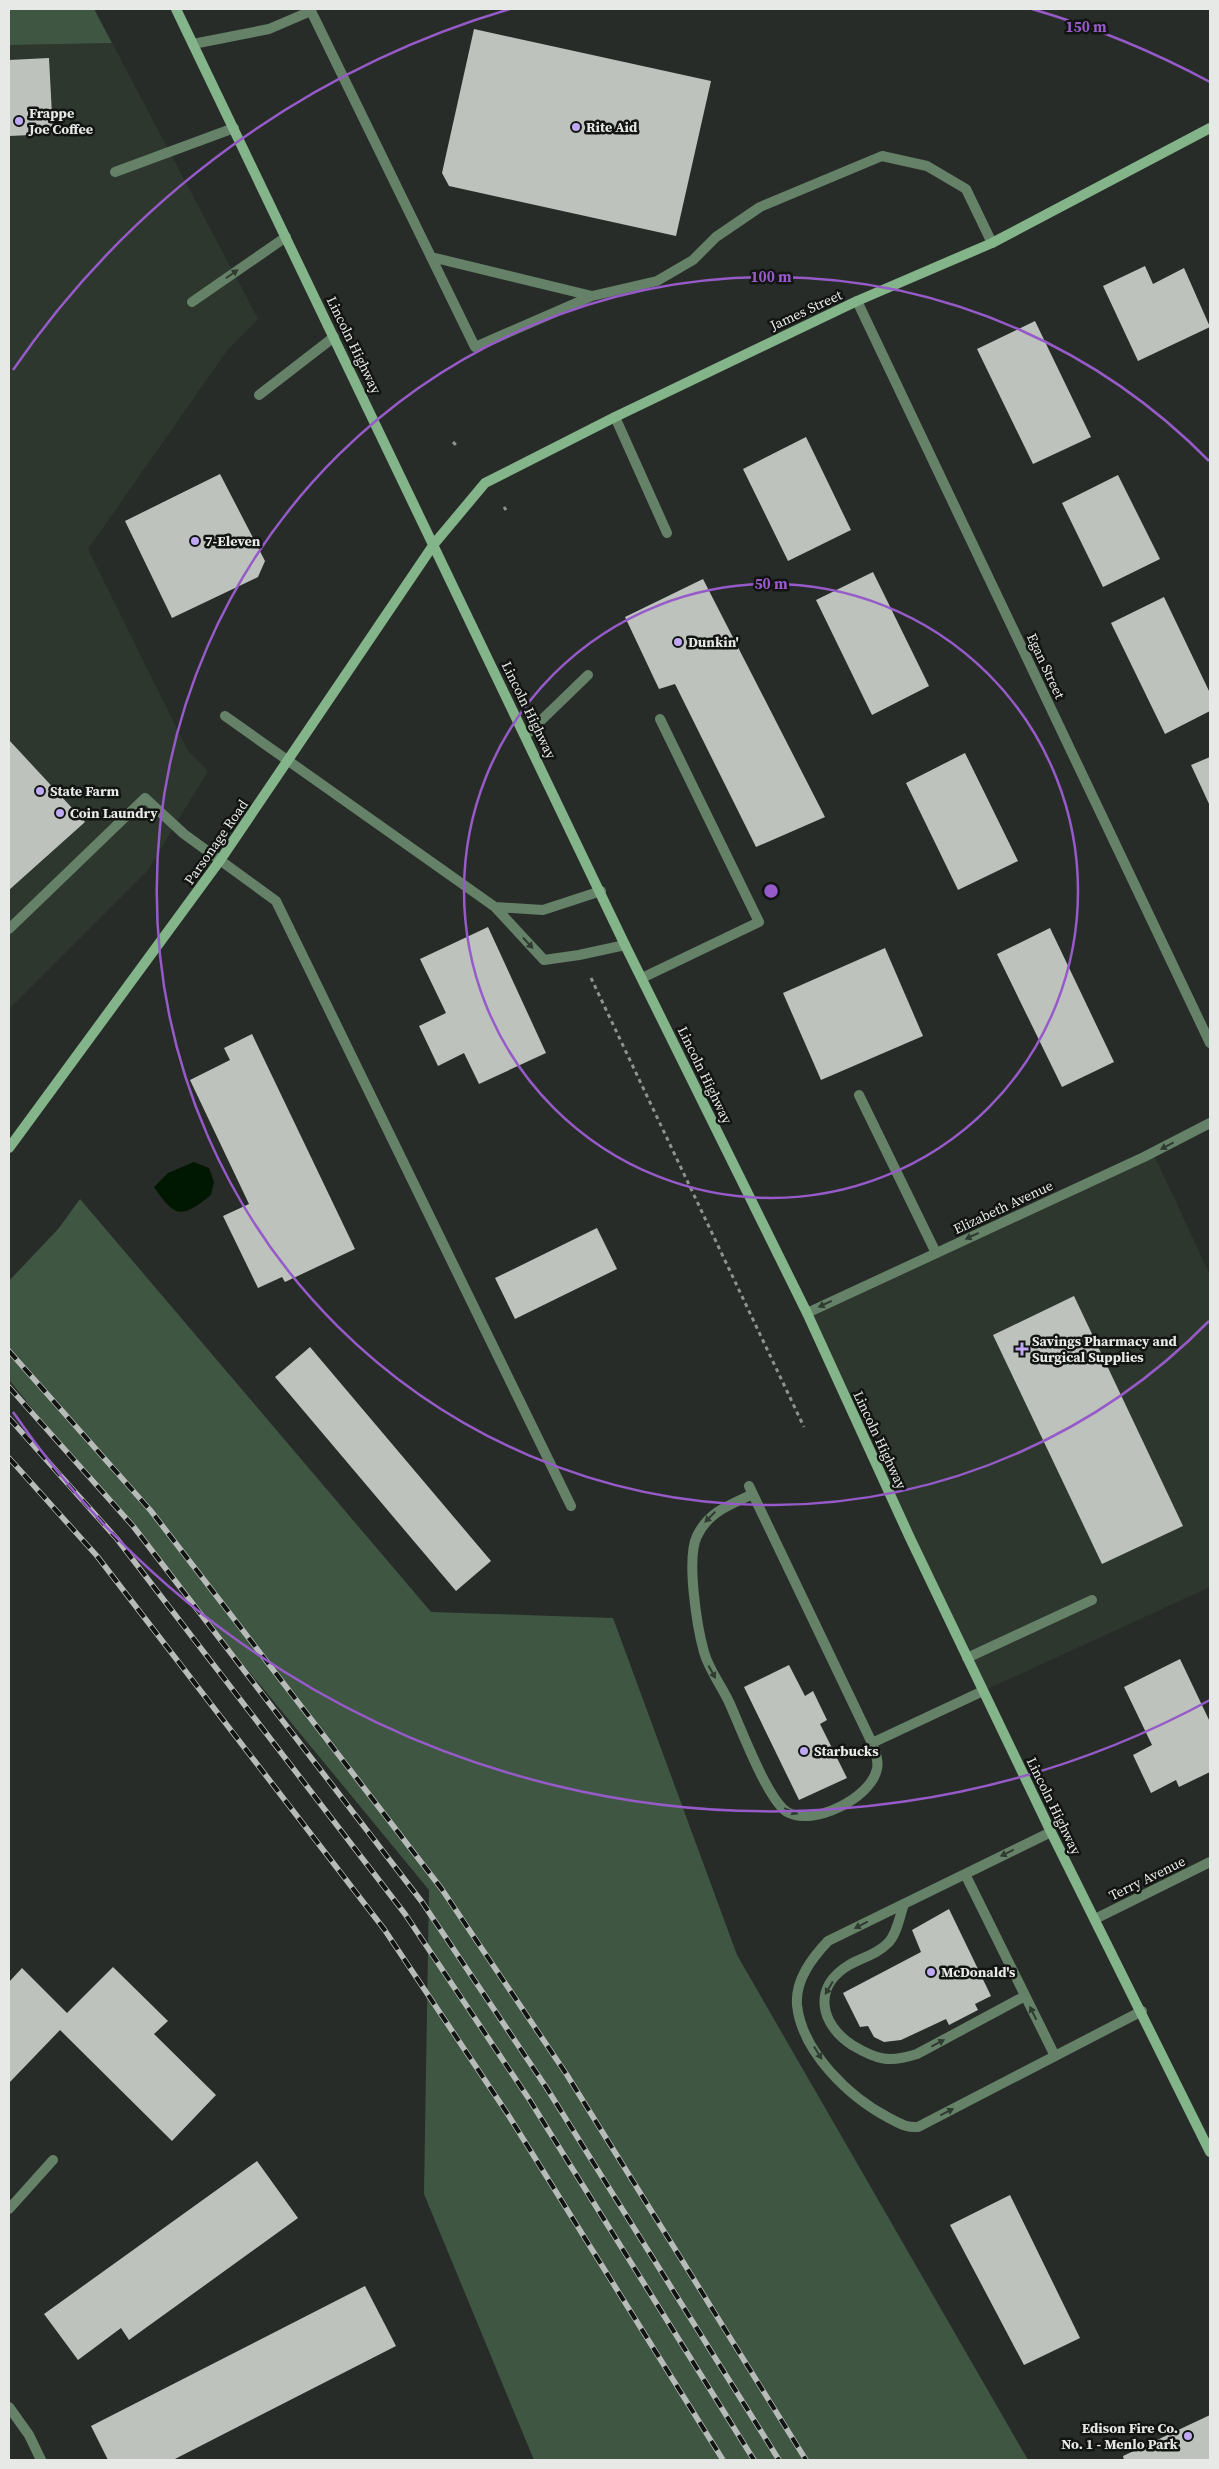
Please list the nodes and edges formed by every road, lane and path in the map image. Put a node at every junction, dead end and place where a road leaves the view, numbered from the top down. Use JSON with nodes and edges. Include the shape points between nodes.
{"nodes":[{"id":1,"x":176,"y":9,"type":"edge"},
{"id":2,"x":193,"y":44,"type":"junction"},
{"id":3,"x":234,"y":128,"type":"junction"},
{"id":4,"x":1210,"y":128,"type":"edge"},
{"id":5,"x":115,"y":172,"type":"dead end"},
{"id":6,"x":286,"y":237,"type":"junction"},
{"id":7,"x":992,"y":243,"type":"junction"},
{"id":8,"x":431,"y":256,"type":"junction"},
{"id":9,"x":592,"y":296,"type":"junction"},
{"id":10,"x":857,"y":301,"type":"junction"},
{"id":11,"x":192,"y":302,"type":"dead end"},
{"id":12,"x":334,"y":337,"type":"junction"},
{"id":13,"x":259,"y":395,"type":"dead end"},
{"id":14,"x":614,"y":417,"type":"junction"},
{"id":15,"x":667,"y":533,"type":"dead end"},
{"id":16,"x":434,"y":544,"type":"junction"},
{"id":17,"x":588,"y":675,"type":"dead end"},
{"id":18,"x":225,"y":716,"type":"dead end"},
{"id":19,"x":660,"y":719,"type":"dead end"},
{"id":20,"x":526,"y":735,"type":"junction"},
{"id":21,"x":288,"y":762,"type":"junction"},
{"id":22,"x":221,"y":859,"type":"junction"},
{"id":23,"x":601,"y":891,"type":"junction"},
{"id":24,"x":494,"y":907,"type":"junction"},
{"id":25,"x":9,"y":929,"type":"edge"},
{"id":26,"x":625,"y":944,"type":"junction"},
{"id":27,"x":587,"y":969,"type":"dead end"},
{"id":28,"x":642,"y":978,"type":"junction"},
{"id":29,"x":1210,"y":1043,"type":"edge"},
{"id":30,"x":859,"y":1095,"type":"dead end"},
{"id":31,"x":1210,"y":1123,"type":"edge"},
{"id":32,"x":9,"y":1148,"type":"edge"},
{"id":33,"x":936,"y":1253,"type":"junction"},
{"id":34,"x":807,"y":1313,"type":"junction"},
{"id":35,"x":804,"y":1427,"type":"dead end"},
{"id":36,"x":572,"y":1506,"type":"dead end"},
{"id":37,"x":1092,"y":1600,"type":"dead end"},
{"id":38,"x":968,"y":1658,"type":"junction"},
{"id":39,"x":983,"y":1690,"type":"junction"},
{"id":40,"x":872,"y":1743,"type":"junction"},
{"id":41,"x":1051,"y":1832,"type":"junction"},
{"id":42,"x":1210,"y":1862,"type":"edge"},
{"id":43,"x":965,"y":1874,"type":"junction"},
{"id":44,"x":904,"y":1904,"type":"junction"},
{"id":45,"x":1095,"y":1919,"type":"junction"},
{"id":46,"x":1025,"y":1996,"type":"junction"},
{"id":47,"x":1142,"y":2011,"type":"junction"},
{"id":48,"x":1055,"y":2056,"type":"junction"},
{"id":49,"x":1210,"y":2152,"type":"edge"},
{"id":50,"x":53,"y":2160,"type":"dead end"},
{"id":51,"x":9,"y":2208,"type":"edge"},
{"id":52,"x":9,"y":2407,"type":"edge"},
{"id":53,"x":41,"y":2460,"type":"edge"}],
"edges":[{"from":1,"to":2,"type":"main road","name":"Lincoln Highway"},
{"from":2,"to":3,"type":"main road","name":"Lincoln Highway"},
{"from":2,"to":8,"type":"street","via":[[269,28],[311,11]]},
{"from":3,"to":5,"type":"street"},
{"from":3,"to":6,"type":"main road","name":"Lincoln Highway"},
{"from":4,"to":7,"type":"main road","name":"James Street"},
{"from":11,"to":6,"type":"street","one_way":true},
{"from":6,"to":12,"type":"main road","name":"Lincoln Highway"},
{"from":7,"to":9,"type":"street","via":[[966,189],[926,166],[882,156],[760,208],[716,238],[692,260],[658,281]]},
{"from":7,"to":10,"type":"main road","name":"James Street"},
{"from":8,"to":9,"type":"street"},
{"from":8,"to":9,"type":"street","via":[[475,347]]},
{"from":10,"to":14,"type":"main road","name":"James Street"},
{"from":10,"to":29,"type":"street","name":"Egan Street"},
{"from":12,"to":13,"type":"street"},
{"from":12,"to":16,"type":"main road","name":"Lincoln Highway"},
{"from":14,"to":15,"type":"street"},
{"from":14,"to":16,"type":"main road","name":"James Street","via":[[485,483]]},
{"from":16,"to":20,"type":"main road","name":"Lincoln Highway"},
{"from":16,"to":21,"type":"main road","name":"Parsonage Road"},
{"from":17,"to":20,"type":"street"},
{"from":18,"to":21,"type":"street"},
{"from":19,"to":28,"type":"street","via":[[759,922]]},
{"from":20,"to":23,"type":"main road","name":"Lincoln Highway"},
{"from":21,"to":22,"type":"main road","name":"Parsonage Road"},
{"from":21,"to":24,"type":"street"},
{"from":22,"to":25,"type":"street","via":[[184,834],[145,798]]},
{"from":22,"to":32,"type":"main road","name":"Parsonage Road"},
{"from":22,"to":36,"type":"street","via":[[276,901]]},
{"from":23,"to":24,"type":"street","via":[[543,910]]},
{"from":23,"to":26,"type":"main road","name":"Lincoln Highway"},
{"from":24,"to":26,"type":"street","one_way":true,"via":[[544,960]]},
{"from":26,"to":28,"type":"main road","name":"Lincoln Highway"},
{"from":27,"to":35,"type":"path"},
{"from":28,"to":34,"type":"main road","name":"Lincoln Highway"},
{"from":30,"to":33,"type":"street"},
{"from":31,"to":33,"type":"street","name":"Elizabeth Avenue","one_way":true},
{"from":33,"to":34,"type":"street","name":"Elizabeth Avenue","one_way":true},
{"from":34,"to":38,"type":"main road","name":"Lincoln Highway"},
{"from":37,"to":38,"type":"street"},
{"from":38,"to":39,"type":"main road","name":"Lincoln Highway"},
{"from":39,"to":40,"type":"street"},
{"from":39,"to":41,"type":"main road","name":"Lincoln Highway"},
{"from":40,"to":40,"type":"street","one_way":true,"via":[[751,1490],[715,1512],[696,1537],[692,1552],[699,1632],[709,1669],[759,1768],[780,1806],[788,1812],[809,1814],[854,1800],[872,1782],[878,1768],[878,1757]]},
{"from":41,"to":43,"type":"street","one_way":true},
{"from":41,"to":45,"type":"main road","name":"Lincoln Highway"},
{"from":42,"to":45,"type":"street","name":"Terry Avenue"},
{"from":43,"to":44,"type":"street"},
{"from":43,"to":46,"type":"street"},
{"from":44,"to":46,"type":"street","one_way":true,"via":[[890,1940],[878,1953],[848,1966],[824,1996],[824,2012],[832,2028],[845,2040],[865,2053],[887,2061],[903,2059]]},
{"from":44,"to":48,"type":"street","one_way":true,"via":[[828,1942],[807,1967],[798,1989],[797,2005],[804,2031],[846,2090],[877,2112],[910,2128],[918,2127]]},
{"from":45,"to":47,"type":"main road","name":"Lincoln Highway"},
{"from":48,"to":46,"type":"street","one_way":true},
{"from":47,"to":48,"type":"street"},
{"from":47,"to":49,"type":"main road","name":"Lincoln Highway"},
{"from":50,"to":51,"type":"street"},
{"from":52,"to":53,"type":"street","via":[[29,2435]]}]}
